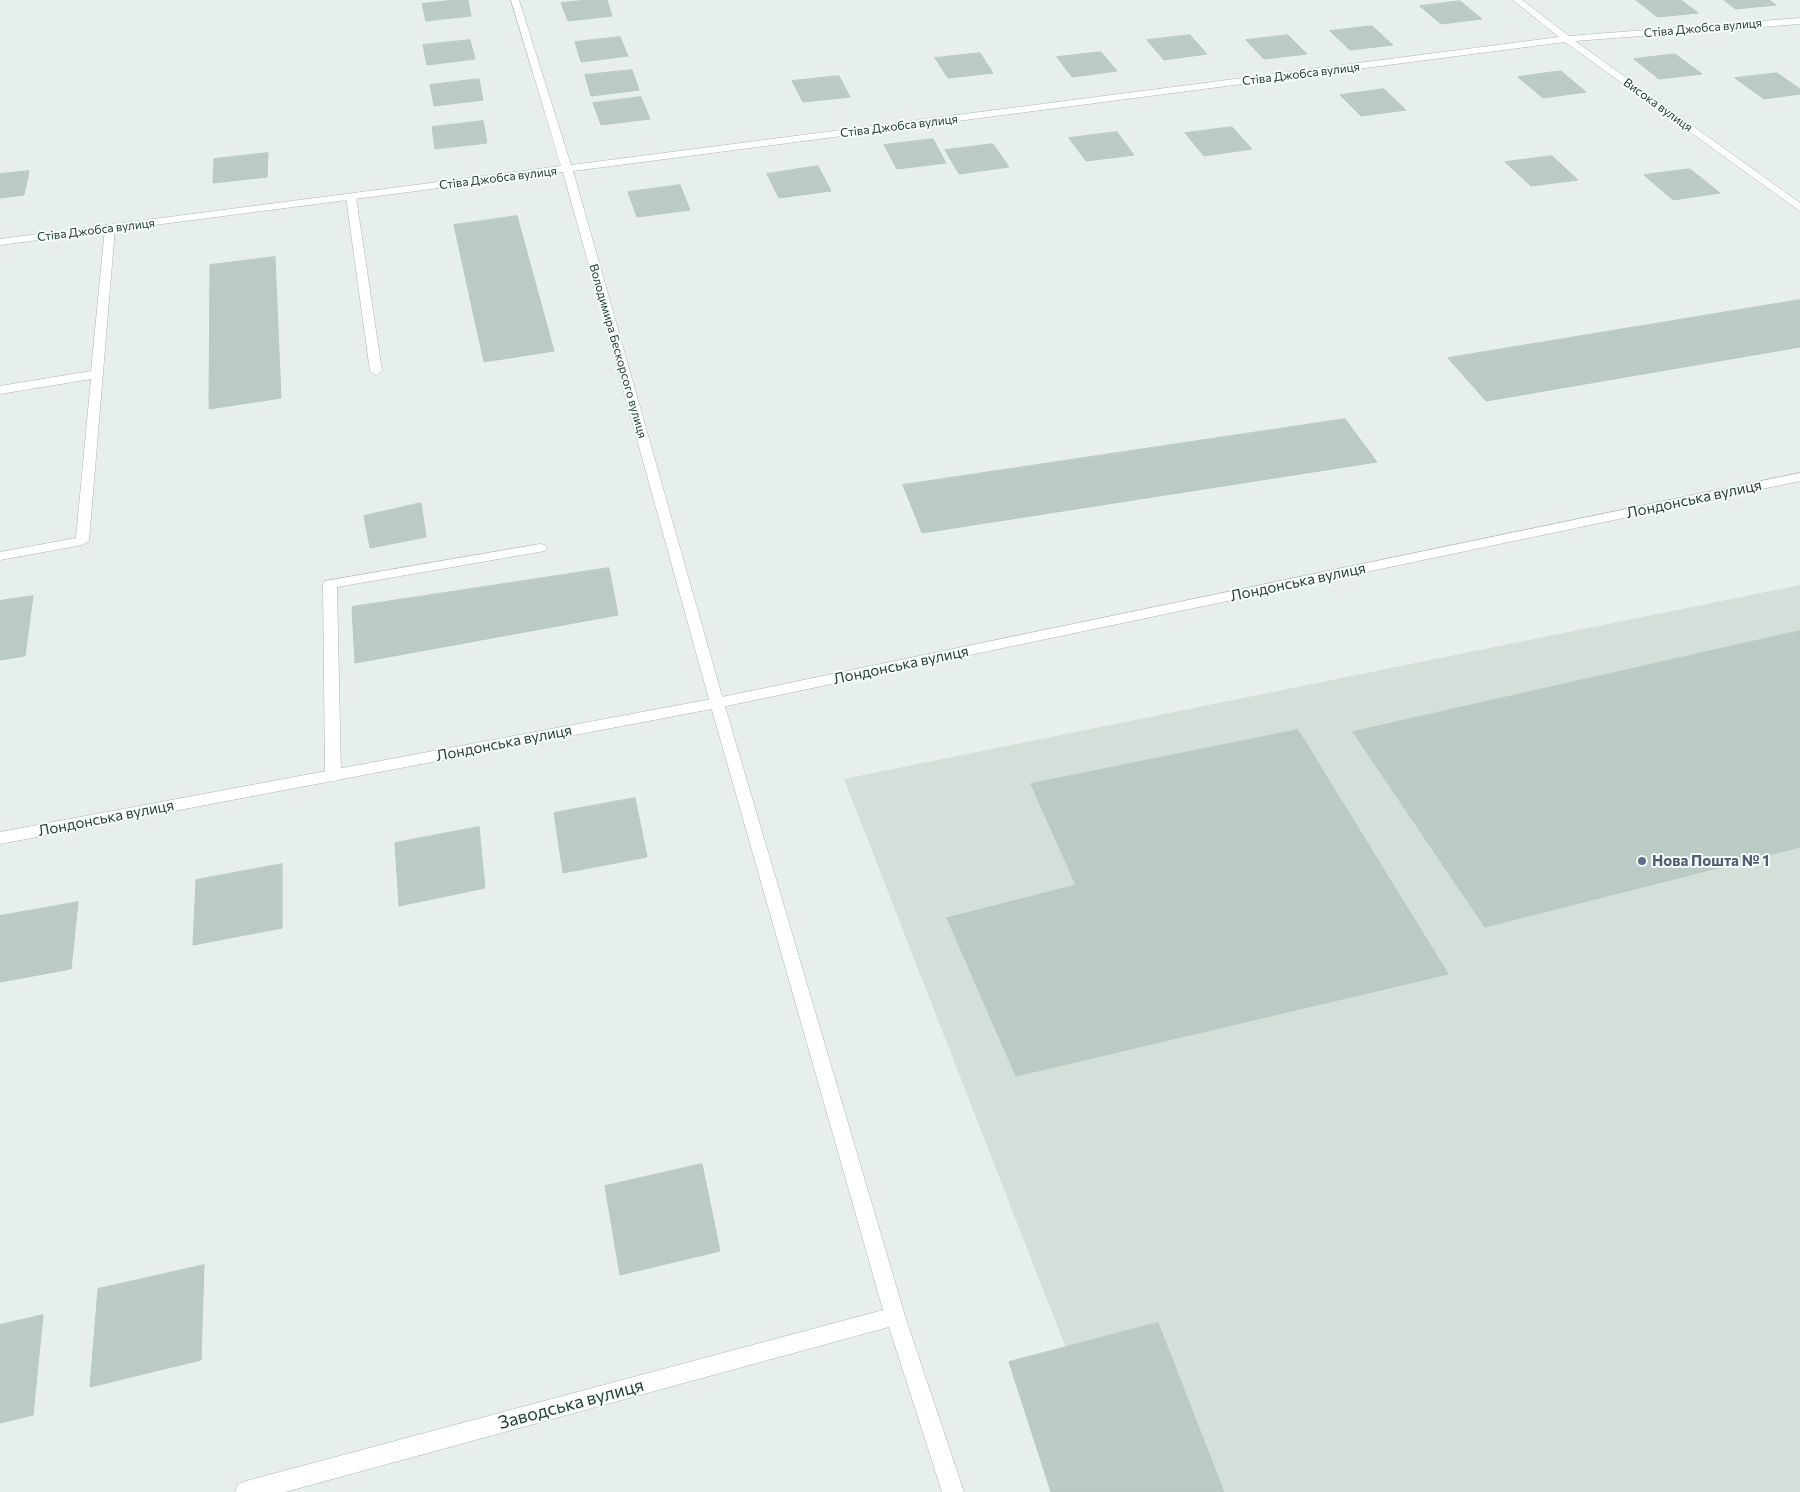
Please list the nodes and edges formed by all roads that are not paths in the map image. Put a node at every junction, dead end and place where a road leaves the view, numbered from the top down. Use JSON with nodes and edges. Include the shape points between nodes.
{"nodes":[{"id":1,"x":515,"y":0,"type":"edge"},
{"id":2,"x":1517,"y":0,"type":"edge"},
{"id":3,"x":1800,"y":21,"type":"edge"},
{"id":4,"x":1567,"y":39,"type":"junction"},
{"id":5,"x":567,"y":169,"type":"junction"},
{"id":6,"x":351,"y":197,"type":"junction"},
{"id":7,"x":1800,"y":208,"type":"edge"},
{"id":8,"x":110,"y":228,"type":"junction"},
{"id":9,"x":0,"y":242,"type":"edge"},
{"id":10,"x":376,"y":371,"type":"dead end"},
{"id":11,"x":97,"y":374,"type":"junction"},
{"id":12,"x":0,"y":390,"type":"edge"},
{"id":13,"x":1800,"y":477,"type":"edge"},
{"id":14,"x":540,"y":548,"type":"dead end"},
{"id":15,"x":0,"y":556,"type":"edge"},
{"id":16,"x":717,"y":703,"type":"junction"},
{"id":17,"x":333,"y":776,"type":"junction"},
{"id":18,"x":0,"y":838,"type":"edge"},
{"id":19,"x":895,"y":1316,"type":"junction"},
{"id":20,"x":246,"y":1492,"type":"edge"},
{"id":21,"x":953,"y":1492,"type":"edge"}],
"edges":[{"from":1,"to":5,"type":"street","name":"Володимира Бескорсого вулиця"},
{"from":2,"to":4,"type":"street","name":"Висока вулиця"},
{"from":3,"to":4,"type":"street","name":"Стіва Джобса вулиця"},
{"from":4,"to":5,"type":"street","name":"Стіва Джобса вулиця"},
{"from":4,"to":7,"type":"street","name":"Висока вулиця"},
{"from":5,"to":6,"type":"street","name":"Стіва Джобса вулиця"},
{"from":5,"to":16,"type":"street","name":"Володимира Бескорсого вулиця"},
{"from":6,"to":8,"type":"street","name":"Стіва Джобса вулиця"},
{"from":6,"to":10,"type":"street"},
{"from":8,"to":9,"type":"street","name":"Стіва Джобса вулиця"},
{"from":8,"to":11,"type":"street"},
{"from":11,"to":12,"type":"street"},
{"from":11,"to":15,"type":"street","via":[[82,542]]},
{"from":13,"to":16,"type":"street","name":"Лондонська вулиця"},
{"from":14,"to":17,"type":"street","via":[[330,584]]},
{"from":16,"to":17,"type":"street","name":"Лондонська вулиця"},
{"from":16,"to":19,"type":"street","name":"Володимира Бескорсого вулиця"},
{"from":17,"to":18,"type":"street","name":"Лондонська вулиця"},
{"from":19,"to":20,"type":"street","name":"Заводська вулиця"},
{"from":19,"to":21,"type":"street","name":"Володимира Бескорсого вулиця"}]}
